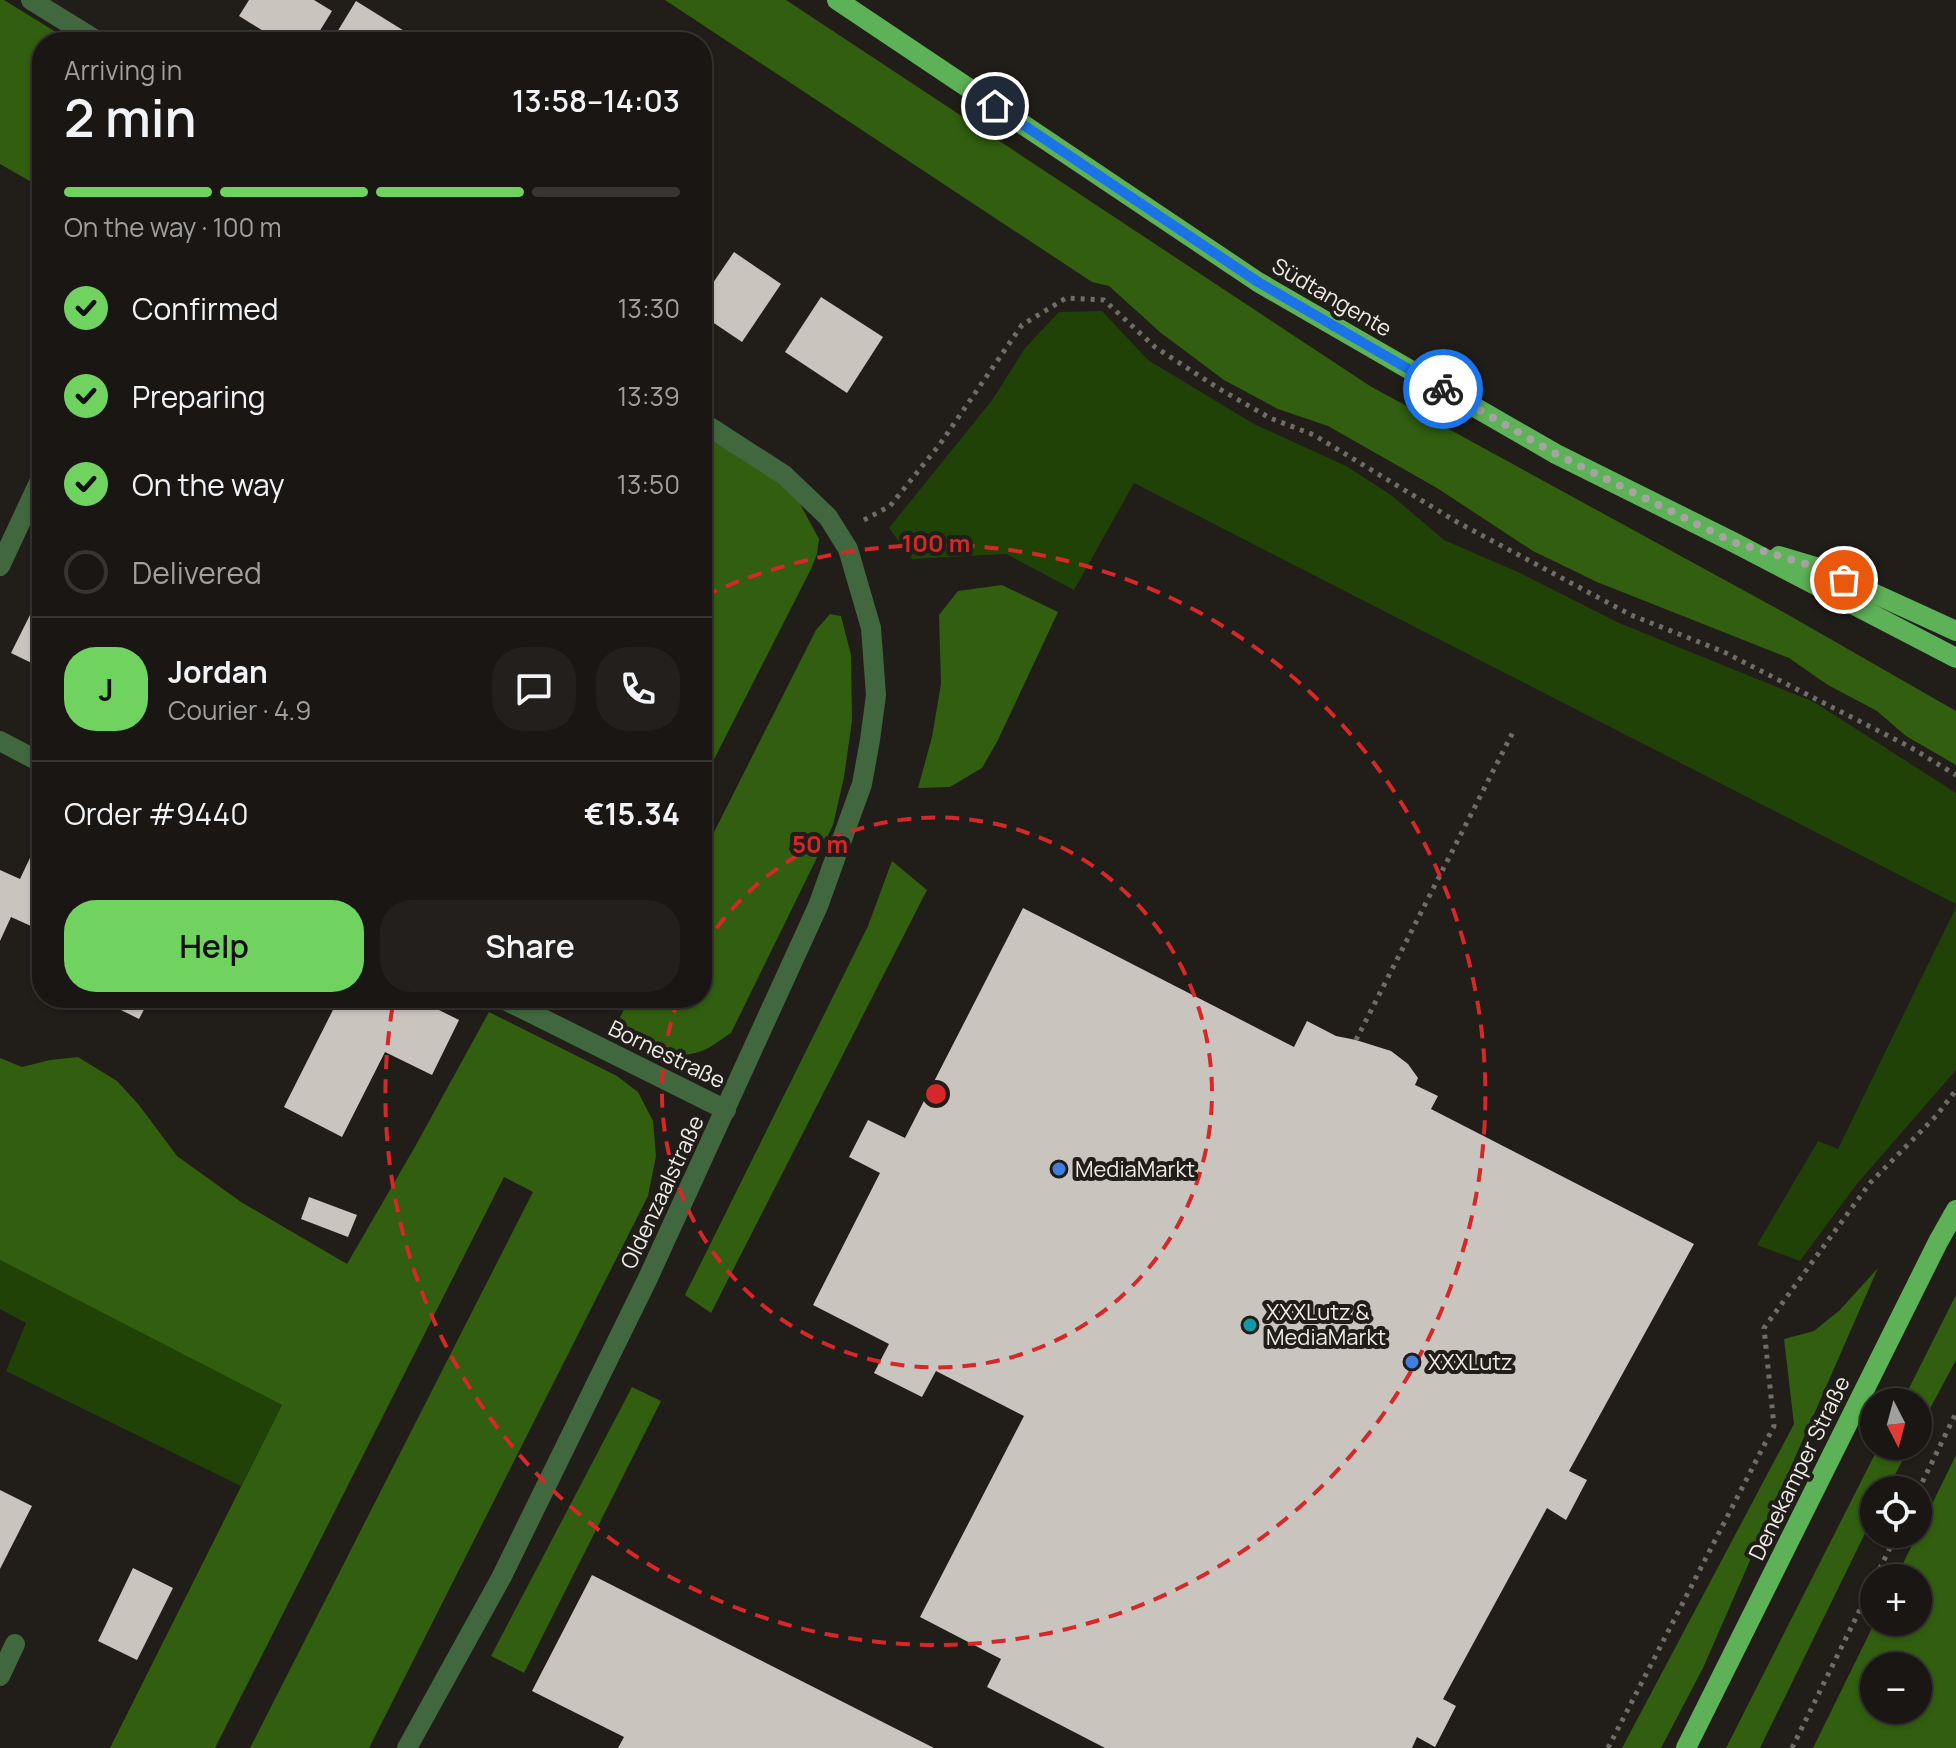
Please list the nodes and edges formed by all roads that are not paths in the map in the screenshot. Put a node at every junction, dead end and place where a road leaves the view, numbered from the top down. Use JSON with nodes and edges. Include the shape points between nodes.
{"nodes":[{"id":1,"x":31,"y":0,"type":"edge"},
{"id":2,"x":837,"y":0,"type":"edge"},
{"id":3,"x":83,"y":32,"type":"edge"},
{"id":4,"x":712,"y":428,"type":"edge"},
{"id":5,"x":32,"y":497,"type":"edge"},
{"id":6,"x":1733,"y":542,"type":"junction"},
{"id":7,"x":0,"y":566,"type":"edge"},
{"id":8,"x":1956,"y":631,"type":"edge"},
{"id":9,"x":1956,"y":658,"type":"edge"},
{"id":10,"x":0,"y":741,"type":"edge"},
{"id":11,"x":32,"y":758,"type":"edge"},
{"id":12,"x":521,"y":1008,"type":"edge"},
{"id":13,"x":726,"y":1110,"type":"junction"},
{"id":14,"x":1956,"y":1210,"type":"edge"},
{"id":15,"x":15,"y":1644,"type":"dead end"},
{"id":16,"x":0,"y":1676,"type":"edge"},
{"id":17,"x":407,"y":1748,"type":"edge"},
{"id":18,"x":1686,"y":1748,"type":"edge"}],
"edges":[{"from":1,"to":3,"type":"street"},
{"from":2,"to":6,"type":"main road","name":"Südtangente","via":[[1258,282],[1556,454]]},
{"from":4,"to":13,"type":"street","name":"Oldenzaalstraße","via":[[784,475],[828,517],[848,549],[871,628],[876,695],[862,784],[818,906]]},
{"from":5,"to":7,"type":"street"},
{"from":6,"to":8,"type":"main road","via":[[1816,567]]},
{"from":6,"to":9,"type":"main road","name":"Südtangente"},
{"from":10,"to":11,"type":"street"},
{"from":12,"to":13,"type":"street","name":"Bornestraße"},
{"from":13,"to":17,"type":"street","name":"Oldenzaalstraße","via":[[508,1564]]},
{"from":14,"to":18,"type":"main road","name":"Denekamper Straße"},
{"from":15,"to":16,"type":"street"}]}
